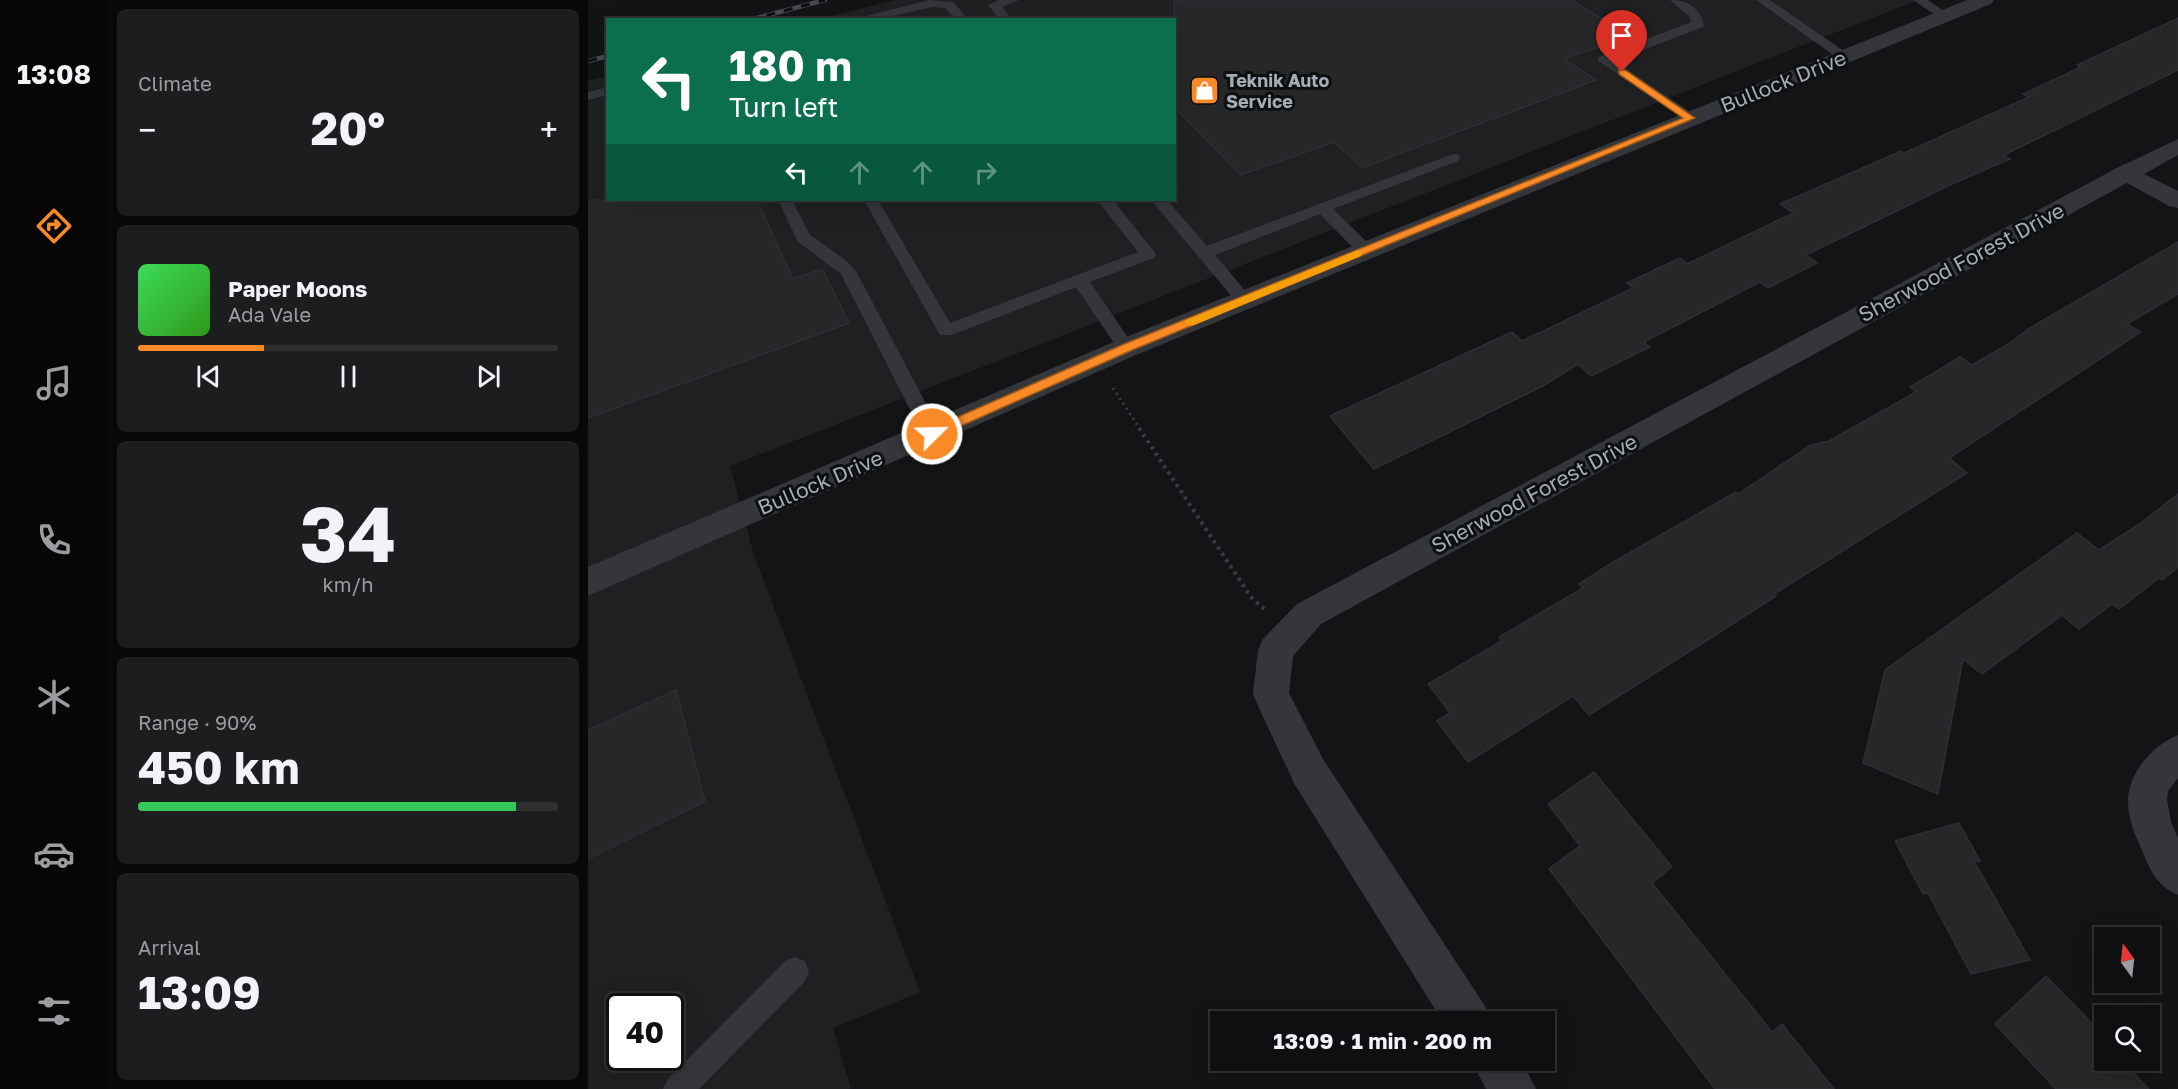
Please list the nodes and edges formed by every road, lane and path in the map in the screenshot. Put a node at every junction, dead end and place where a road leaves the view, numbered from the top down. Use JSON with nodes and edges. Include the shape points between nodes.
{"nodes":[{"id":1,"x":1013,"y":0,"type":"edge"},
{"id":2,"x":1676,"y":0,"type":"edge"},
{"id":3,"x":1762,"y":0,"type":"edge"},
{"id":4,"x":1919,"y":0,"type":"edge"},
{"id":5,"x":1984,"y":0,"type":"edge"},
{"id":6,"x":1944,"y":16,"type":"junction"},
{"id":7,"x":866,"y":18,"type":"edge"},
{"id":8,"x":961,"y":18,"type":"edge"},
{"id":9,"x":1005,"y":18,"type":"edge"},
{"id":10,"x":1844,"y":56,"type":"junction"},
{"id":11,"x":606,"y":92,"type":"edge"},
{"id":12,"x":588,"y":96,"type":"edge"},
{"id":13,"x":1690,"y":118,"type":"junction"},
{"id":14,"x":2178,"y":146,"type":"edge"},
{"id":15,"x":1453,"y":158,"type":"dead end"},
{"id":16,"x":2125,"y":173,"type":"junction"},
{"id":17,"x":785,"y":201,"type":"edge"},
{"id":18,"x":872,"y":201,"type":"edge"},
{"id":19,"x":1106,"y":201,"type":"edge"},
{"id":20,"x":1160,"y":201,"type":"edge"},
{"id":21,"x":2178,"y":201,"type":"edge"},
{"id":22,"x":1323,"y":208,"type":"junction"},
{"id":23,"x":1365,"y":250,"type":"junction"},
{"id":24,"x":1204,"y":253,"type":"junction"},
{"id":25,"x":1080,"y":280,"type":"junction"},
{"id":26,"x":1244,"y":300,"type":"junction"},
{"id":27,"x":1126,"y":348,"type":"junction"},
{"id":28,"x":1095,"y":362,"type":"junction"},
{"id":29,"x":932,"y":434,"type":"junction"},
{"id":30,"x":588,"y":582,"type":"edge"},
{"id":31,"x":1291,"y":634,"type":"junction"},
{"id":32,"x":2178,"y":753,"type":"edge"},
{"id":33,"x":2178,"y":874,"type":"edge"},
{"id":34,"x":795,"y":971,"type":"dead end"},
{"id":35,"x":1462,"y":1011,"type":"edge"},
{"id":36,"x":1501,"y":1071,"type":"edge"},
{"id":37,"x":678,"y":1089,"type":"edge"},
{"id":38,"x":1512,"y":1089,"type":"edge"}],
"edges":[{"from":1,"to":9,"type":"lane","via":[[994,5]]},
{"from":2,"to":13,"type":"lane","via":[[1695,14],[1698,24],[1604,60]]},
{"from":3,"to":10,"type":"lane"},
{"from":4,"to":6,"type":"lane"},
{"from":5,"to":6,"type":"street","name":"Bullock Drive"},
{"from":6,"to":10,"type":"street","name":"Bullock Drive"},
{"from":7,"to":8,"type":"lane","via":[[932,3],[949,5]]},
{"from":10,"to":13,"type":"street","name":"Bullock Drive"},
{"from":11,"to":12,"type":"lane"},
{"from":13,"to":23,"type":"street","name":"Bullock Drive"},
{"from":14,"to":16,"type":"street","name":"Sherwood Forest Drive"},
{"from":15,"to":22,"type":"lane"},
{"from":16,"to":21,"type":"street"},
{"from":16,"to":31,"type":"street","name":"Sherwood Forest Drive","via":[[1310,614]]},
{"from":17,"to":29,"type":"lane","via":[[809,244],[836,259],[848,271]]},
{"from":18,"to":25,"type":"lane","via":[[946,331]]},
{"from":19,"to":25,"type":"lane","via":[[1148,254]]},
{"from":20,"to":24,"type":"lane"},
{"from":22,"to":23,"type":"lane"},
{"from":22,"to":24,"type":"lane"},
{"from":23,"to":26,"type":"street","name":"Bullock Drive"},
{"from":24,"to":26,"type":"lane"},
{"from":25,"to":27,"type":"lane"},
{"from":26,"to":27,"type":"street","name":"Bullock Drive"},
{"from":27,"to":28,"type":"street","name":"Bullock Drive"},
{"from":28,"to":29,"type":"street","name":"Bullock Drive"},
{"from":28,"to":31,"type":"path","via":[[1251,597]]},
{"from":29,"to":30,"type":"street","name":"Bullock Drive"},
{"from":31,"to":35,"type":"street","name":"Sherwood Forest Drive","via":[[1276,650],[1271,694],[1309,772]]},
{"from":32,"to":33,"type":"street","via":[[2164,764],[2148,792],[2159,848]]},
{"from":34,"to":37,"type":"lane"},
{"from":36,"to":38,"type":"street"}]}
